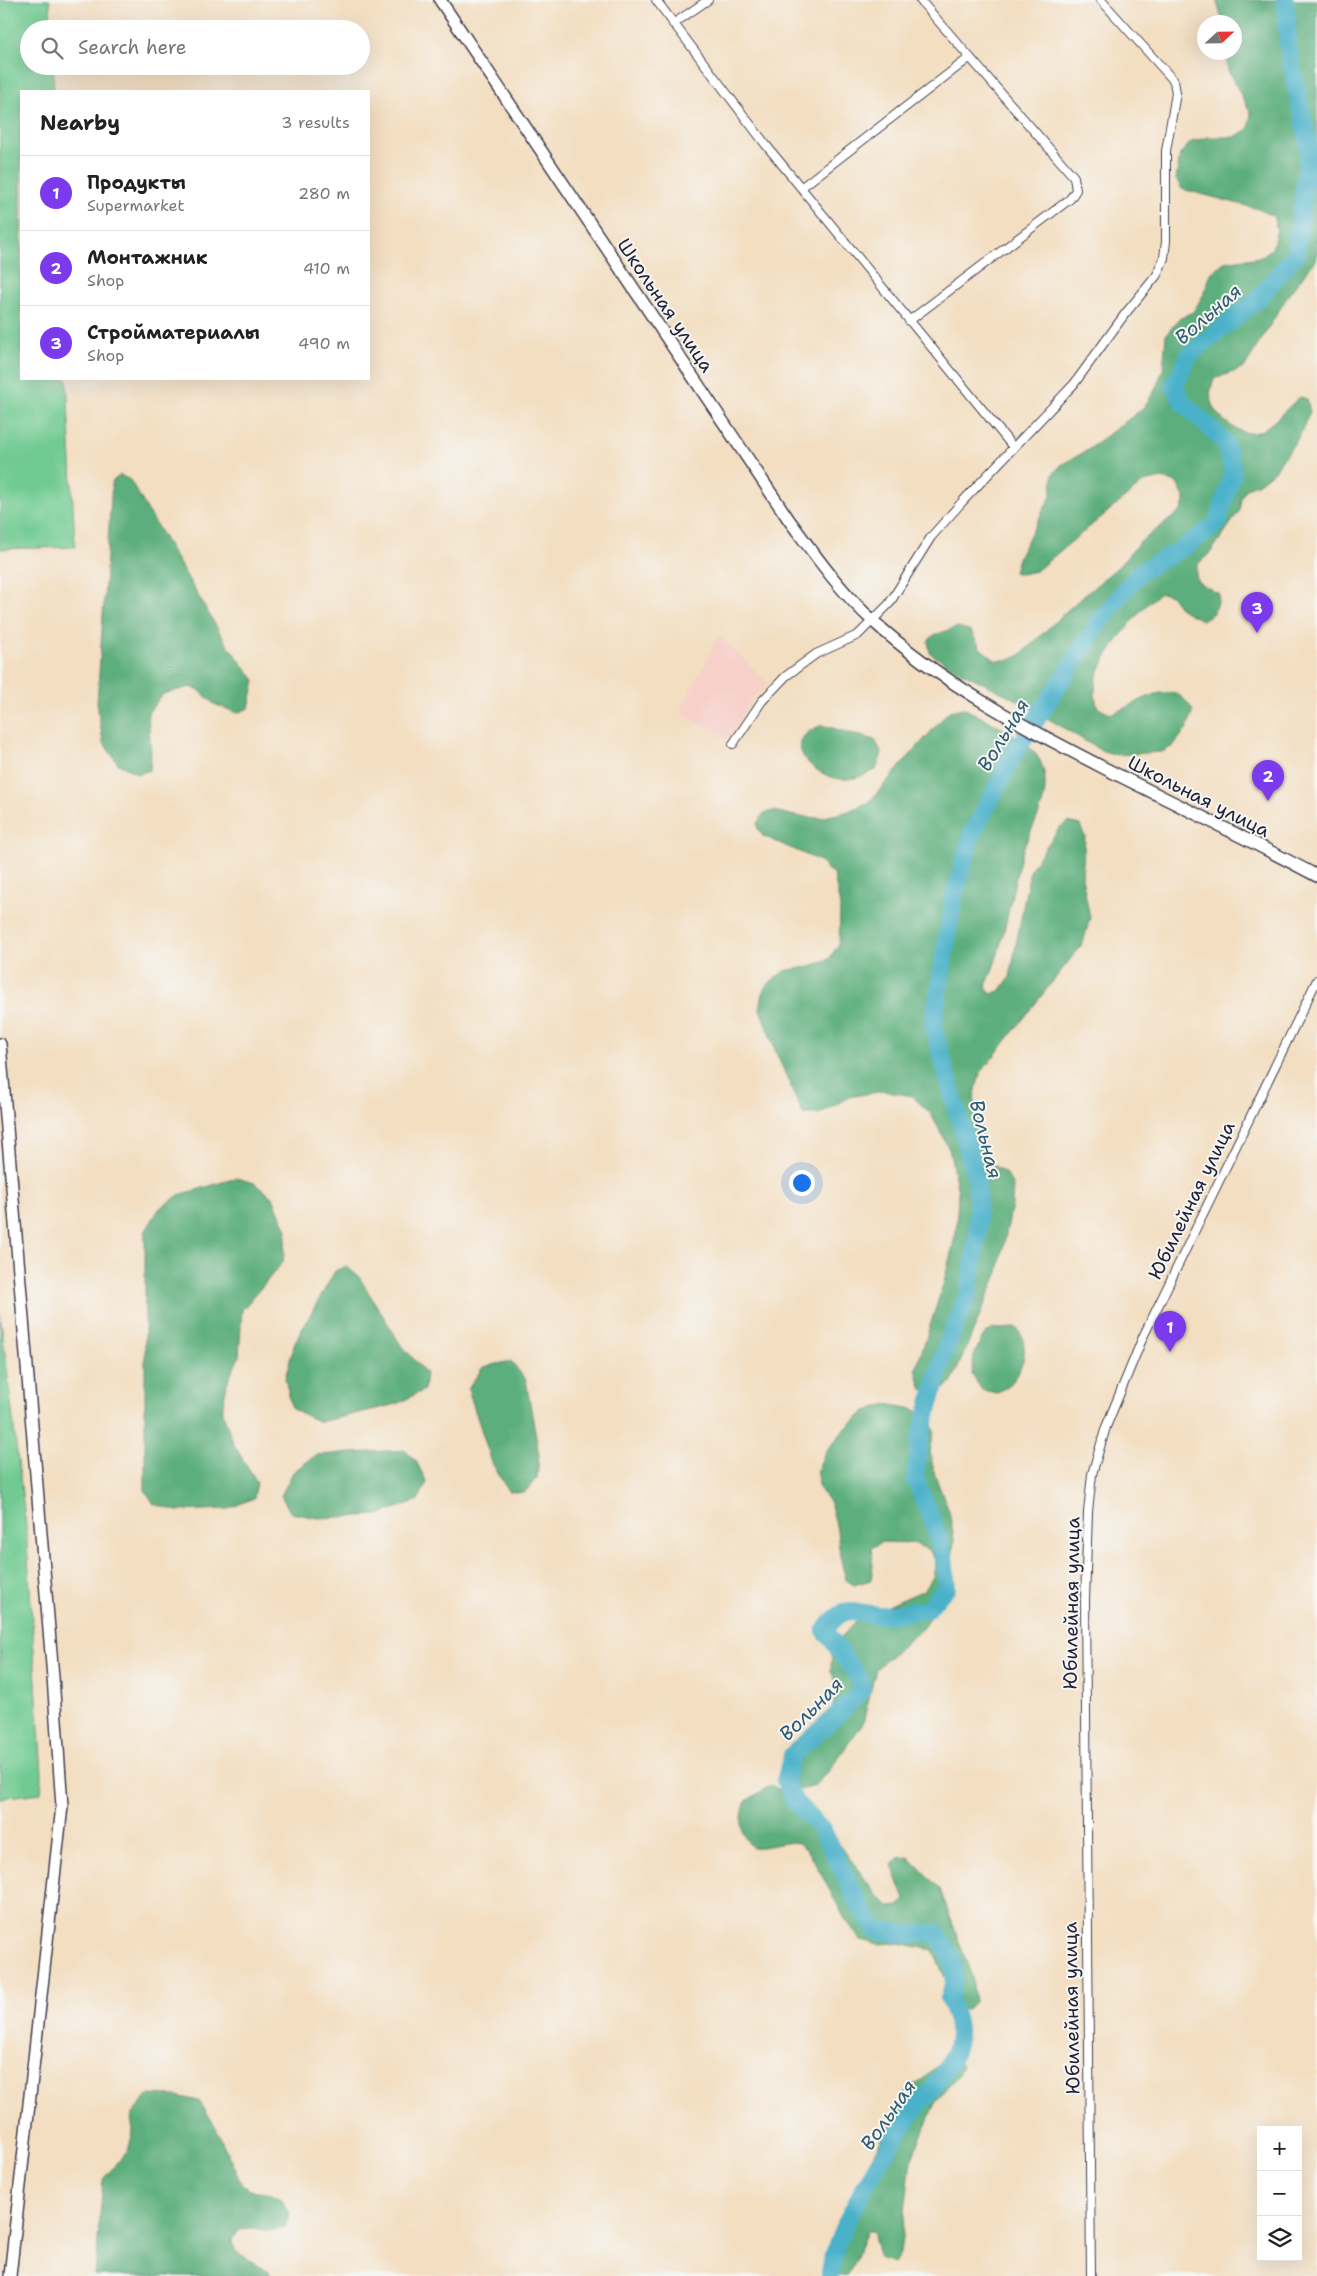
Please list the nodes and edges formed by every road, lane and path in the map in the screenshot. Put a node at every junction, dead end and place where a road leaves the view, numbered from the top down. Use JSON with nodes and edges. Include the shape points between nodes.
{"nodes":[{"id":1,"x":440,"y":0,"type":"edge"},
{"id":2,"x":656,"y":0,"type":"edge"},
{"id":3,"x":708,"y":0,"type":"edge"},
{"id":4,"x":920,"y":0,"type":"edge"},
{"id":5,"x":1101,"y":0,"type":"edge"},
{"id":6,"x":673,"y":24,"type":"junction"},
{"id":7,"x":969,"y":58,"type":"junction"},
{"id":8,"x":802,"y":187,"type":"junction"},
{"id":9,"x":909,"y":321,"type":"junction"},
{"id":10,"x":1013,"y":447,"type":"junction"},
{"id":11,"x":873,"y":621,"type":"junction"},
{"id":12,"x":733,"y":744,"type":"dead end"},
{"id":13,"x":1317,"y":876,"type":"edge"},
{"id":14,"x":1317,"y":980,"type":"edge"},
{"id":15,"x":0,"y":1044,"type":"edge"},
{"id":16,"x":10,"y":2276,"type":"edge"},
{"id":17,"x":1091,"y":2276,"type":"edge"}],
"edges":[{"from":1,"to":11,"type":"street","name":"Школьная улица","via":[[789,520],[829,574]]},
{"from":2,"to":6,"type":"street"},
{"from":3,"to":6,"type":"street"},
{"from":4,"to":7,"type":"street"},
{"from":5,"to":10,"type":"street","via":[[1174,81],[1176,93],[1166,151],[1164,258],[1157,275],[1124,314],[1074,384]]},
{"from":6,"to":8,"type":"street"},
{"from":7,"to":8,"type":"street"},
{"from":7,"to":9,"type":"street","via":[[1074,177],[1076,190],[1070,199]]},
{"from":8,"to":9,"type":"street"},
{"from":9,"to":10,"type":"street"},
{"from":10,"to":11,"type":"street","via":[[931,537],[903,585]]},
{"from":11,"to":12,"type":"street","via":[[858,635],[816,654],[786,676],[762,701]]},
{"from":11,"to":13,"type":"street","name":"Школьная улица","via":[[933,670],[995,710]]},
{"from":14,"to":17,"type":"street","name":"Юбилейная улица","via":[[1143,1337],[1106,1426],[1092,1474],[1085,1600]]},
{"from":15,"to":16,"type":"street","via":[[62,1806]]}]}
